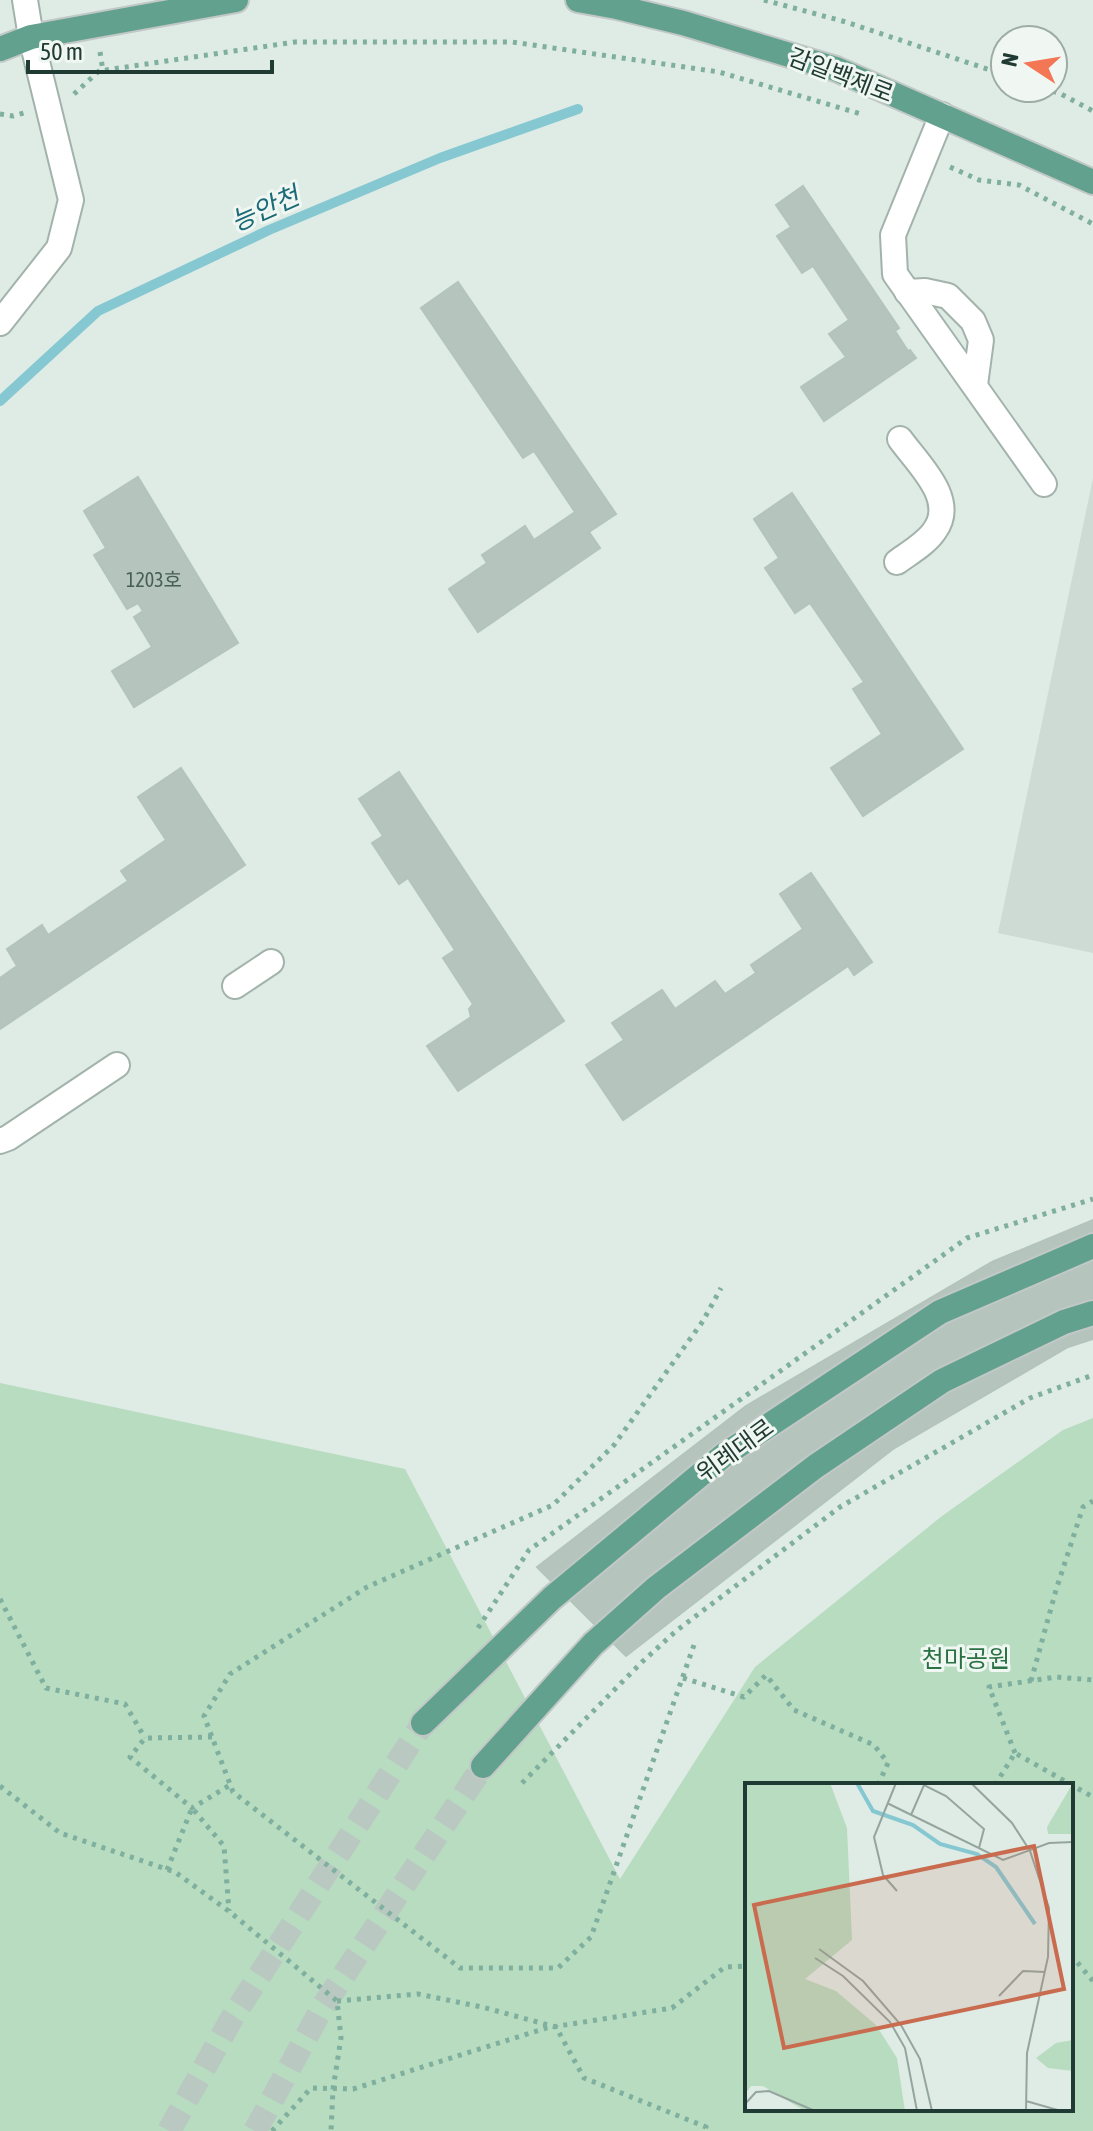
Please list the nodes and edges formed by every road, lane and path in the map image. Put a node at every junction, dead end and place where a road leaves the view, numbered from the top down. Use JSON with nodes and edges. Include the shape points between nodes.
{"nodes":[{"id":1,"x":25,"y":0,"type":"edge"},
{"id":2,"x":236,"y":0,"type":"edge"},
{"id":3,"x":578,"y":0,"type":"edge"},
{"id":4,"x":764,"y":0,"type":"edge"},
{"id":5,"x":31,"y":37,"type":"junction"},
{"id":6,"x":0,"y":49,"type":"edge"},
{"id":7,"x":989,"y":70,"type":"edge"},
{"id":8,"x":1069,"y":98,"type":"edge"},
{"id":9,"x":48,"y":105,"type":"junction"},
{"id":10,"x":1093,"y":111,"type":"edge"},
{"id":11,"x":0,"y":114,"type":"edge"},
{"id":12,"x":861,"y":114,"type":"dead end"},
{"id":13,"x":942,"y":115,"type":"junction"},
{"id":14,"x":925,"y":157,"type":"junction"},
{"id":15,"x":1093,"y":182,"type":"edge"},
{"id":16,"x":1093,"y":224,"type":"edge"},
{"id":17,"x":907,"y":292,"type":"junction"},
{"id":18,"x":0,"y":323,"type":"edge"},
{"id":19,"x":975,"y":385,"type":"junction"},
{"id":20,"x":900,"y":439,"type":"dead end"},
{"id":21,"x":1044,"y":484,"type":"dead end"},
{"id":22,"x":897,"y":562,"type":"dead end"},
{"id":23,"x":271,"y":962,"type":"dead end"},
{"id":24,"x":235,"y":986,"type":"dead end"},
{"id":25,"x":117,"y":1065,"type":"dead end"},
{"id":26,"x":0,"y":1141,"type":"edge"},
{"id":27,"x":1093,"y":1246,"type":"edge"},
{"id":28,"x":1093,"y":1313,"type":"edge"},
{"id":29,"x":1093,"y":1375,"type":"edge"},
{"id":30,"x":1093,"y":1501,"type":"edge"},
{"id":31,"x":0,"y":1599,"type":"edge"},
{"id":32,"x":683,"y":1678,"type":"dead end"},
{"id":33,"x":1093,"y":1680,"type":"edge"},
{"id":34,"x":1031,"y":1681,"type":"junction"},
{"id":35,"x":423,"y":1723,"type":"tunnel mouth"},
{"id":36,"x":212,"y":1737,"type":"dead end"},
{"id":37,"x":145,"y":1738,"type":"junction"},
{"id":38,"x":1015,"y":1753,"type":"junction"},
{"id":39,"x":483,"y":1766,"type":"tunnel mouth"},
{"id":40,"x":522,"y":1783,"type":"dead end"},
{"id":41,"x":879,"y":1783,"type":"edge"},
{"id":42,"x":996,"y":1783,"type":"edge"},
{"id":43,"x":1068,"y":1783,"type":"edge"},
{"id":44,"x":230,"y":1785,"type":"dead end"},
{"id":45,"x":0,"y":1786,"type":"edge"},
{"id":46,"x":1073,"y":1786,"type":"edge"},
{"id":47,"x":1093,"y":1797,"type":"edge"},
{"id":48,"x":192,"y":1808,"type":"junction"},
{"id":49,"x":167,"y":1870,"type":"junction"},
{"id":50,"x":230,"y":1912,"type":"junction"},
{"id":51,"x":1073,"y":1957,"type":"edge"},
{"id":52,"x":745,"y":1966,"type":"edge"},
{"id":53,"x":1093,"y":1981,"type":"edge"},
{"id":54,"x":337,"y":2001,"type":"junction"},
{"id":55,"x":556,"y":2027,"type":"junction"},
{"id":56,"x":333,"y":2089,"type":"junction"},
{"id":57,"x":706,"y":2130,"type":"edge"},
{"id":58,"x":272,"y":2131,"type":"edge"},
{"id":59,"x":331,"y":2131,"type":"edge"}],
"edges":[{"from":1,"to":5,"type":"street"},
{"from":2,"to":5,"type":"main road"},
{"from":3,"to":13,"type":"main road","name":"감일백제로","via":[[683,23],[836,69]]},
{"from":4,"to":7,"type":"path"},
{"from":5,"to":6,"type":"main road"},
{"from":5,"to":9,"type":"street"},
{"from":8,"to":10,"type":"path"},
{"from":9,"to":11,"type":"path","via":[[13,116]]},
{"from":9,"to":12,"type":"path","via":[[71,97],[99,71],[295,42],[512,42],[719,72]]},
{"from":9,"to":18,"type":"street","via":[[71,200],[59,248]]},
{"from":13,"to":14,"type":"street"},
{"from":13,"to":15,"type":"main road","name":"감일백제로"},
{"from":14,"to":16,"type":"path","via":[[979,180],[1019,185]]},
{"from":14,"to":17,"type":"street","via":[[893,235],[895,274]]},
{"from":17,"to":19,"type":"street"},
{"from":17,"to":19,"type":"street","via":[[948,296],[973,321],[981,340]]},
{"from":19,"to":21,"type":"street"},
{"from":20,"to":22,"type":"street","via":[[940,493],[943,515],[934,533]]},
{"from":23,"to":24,"type":"street"},
{"from":25,"to":26,"type":"street"},
{"from":27,"to":35,"type":"main road","name":"위례대로","via":[[940,1312],[724,1455],[552,1598]]},
{"from":28,"to":39,"type":"main road","via":[[942,1381],[816,1466],[656,1588],[593,1644]]},
{"from":29,"to":40,"type":"path","via":[[1030,1398],[840,1507],[676,1631]]},
{"from":30,"to":34,"type":"path","via":[[1083,1507]]},
{"from":31,"to":37,"type":"path","via":[[46,1688],[125,1704]]},
{"from":32,"to":41,"type":"path","via":[[744,1697],[766,1675],[794,1710],[874,1745],[888,1763]]},
{"from":33,"to":34,"type":"path"},
{"from":34,"to":38,"type":"path","via":[[989,1687]]},
{"from":36,"to":37,"type":"path"},
{"from":37,"to":48,"type":"path","via":[[130,1757]]},
{"from":38,"to":42,"type":"path"},
{"from":38,"to":43,"type":"path"},
{"from":44,"to":48,"type":"path"},
{"from":45,"to":49,"type":"path","via":[[60,1833]]},
{"from":46,"to":47,"type":"path"},
{"from":48,"to":49,"type":"path"},
{"from":48,"to":50,"type":"path","via":[[224,1846]]},
{"from":49,"to":50,"type":"path"},
{"from":50,"to":54,"type":"path"},
{"from":51,"to":53,"type":"path"},
{"from":52,"to":55,"type":"path","via":[[725,1967],[672,2008]]},
{"from":54,"to":55,"type":"path","via":[[418,1994]]},
{"from":54,"to":56,"type":"path","via":[[341,2038]]},
{"from":55,"to":56,"type":"path","via":[[353,2089]]},
{"from":55,"to":57,"type":"path","via":[[584,2078]]},
{"from":56,"to":58,"type":"path","via":[[311,2088]]},
{"from":56,"to":59,"type":"path"}]}
